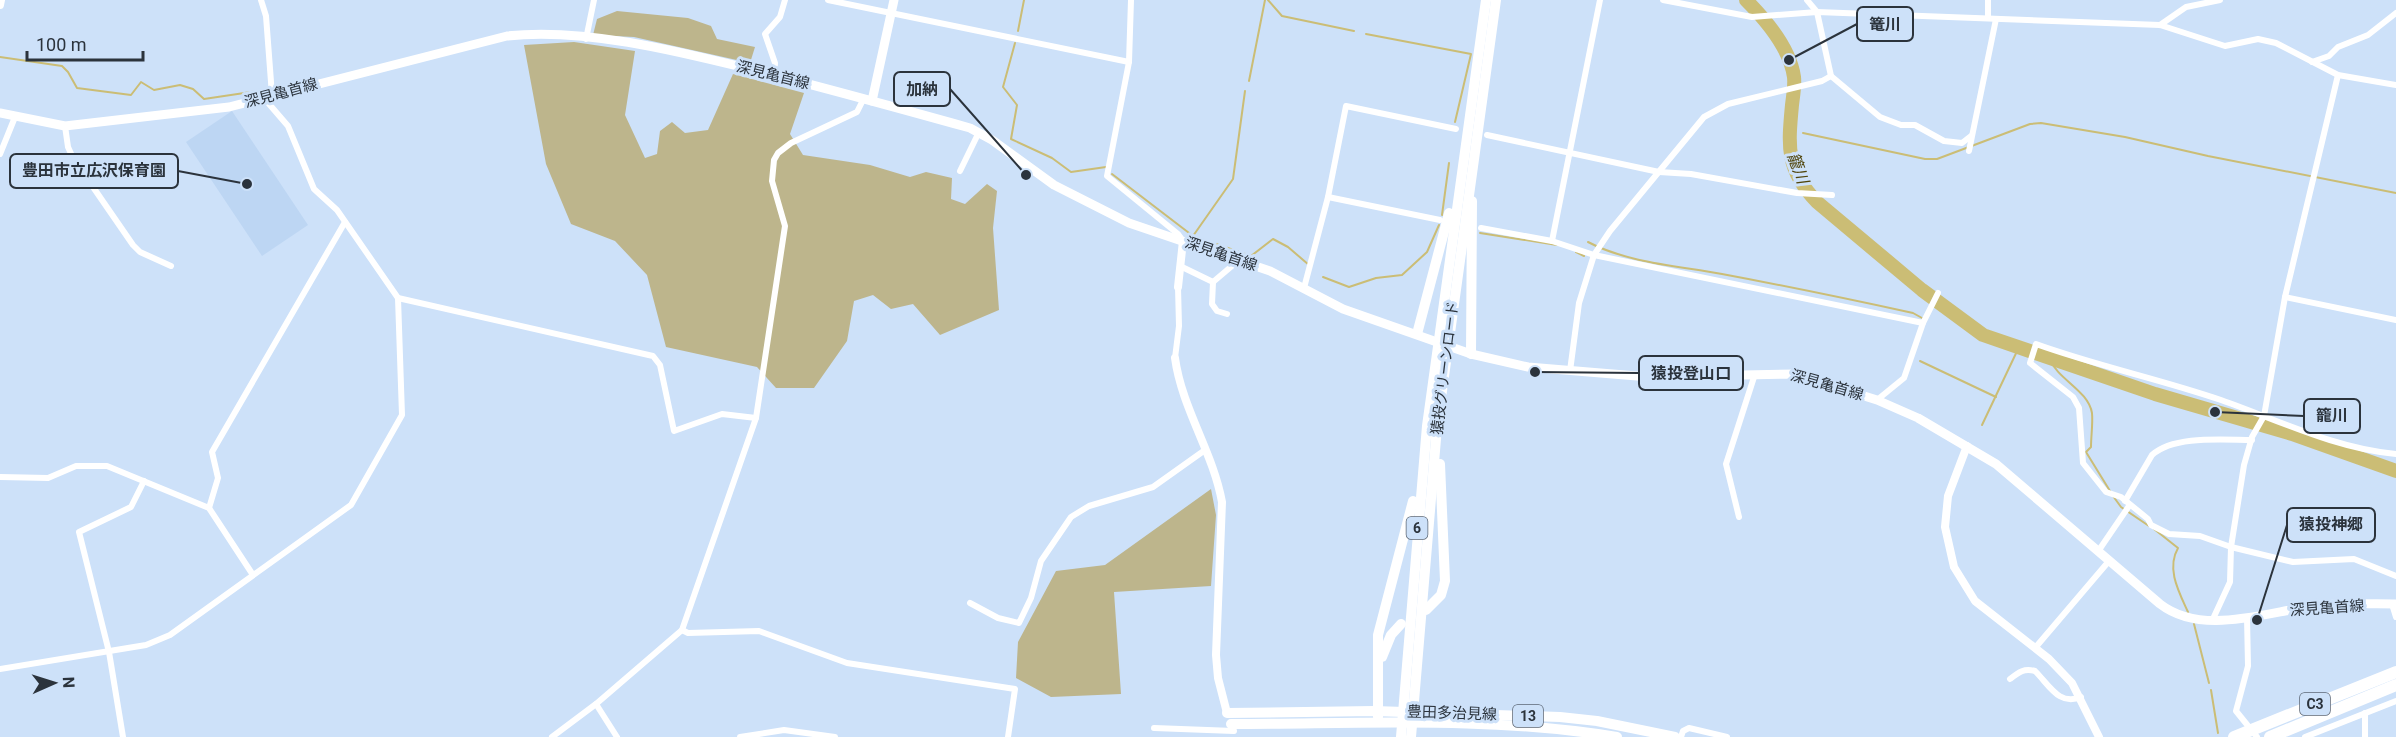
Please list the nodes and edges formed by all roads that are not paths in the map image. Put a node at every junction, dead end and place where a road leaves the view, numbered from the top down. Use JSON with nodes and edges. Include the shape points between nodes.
{"nodes":[{"id":1,"x":1,"y":0,"type":"edge"},
{"id":2,"x":261,"y":0,"type":"edge"},
{"id":3,"x":594,"y":0,"type":"edge"},
{"id":4,"x":785,"y":0,"type":"edge"},
{"id":5,"x":828,"y":0,"type":"edge"},
{"id":6,"x":894,"y":0,"type":"edge"},
{"id":7,"x":1131,"y":0,"type":"edge"},
{"id":8,"x":1486,"y":0,"type":"edge"},
{"id":9,"x":1496,"y":0,"type":"edge"},
{"id":10,"x":1600,"y":0,"type":"edge"},
{"id":11,"x":1663,"y":0,"type":"edge"},
{"id":12,"x":1807,"y":0,"type":"edge"},
{"id":13,"x":1988,"y":0,"type":"edge"},
{"id":14,"x":2220,"y":0,"type":"edge"},
{"id":15,"x":0,"y":5,"type":"edge"},
{"id":16,"x":1817,"y":12,"type":"junction"},
{"id":17,"x":891,"y":13,"type":"junction"},
{"id":18,"x":2396,"y":13,"type":"edge"},
{"id":19,"x":1988,"y":18,"type":"junction"},
{"id":20,"x":1996,"y":19,"type":"junction"},
{"id":21,"x":2160,"y":25,"type":"junction"},
{"id":22,"x":586,"y":39,"type":"junction"},
{"id":23,"x":1129,"y":62,"type":"junction"},
{"id":24,"x":2312,"y":62,"type":"junction"},
{"id":25,"x":774,"y":75,"type":"junction"},
{"id":26,"x":2338,"y":75,"type":"junction"},
{"id":27,"x":1831,"y":76,"type":"junction"},
{"id":28,"x":2396,"y":85,"type":"edge"},
{"id":29,"x":1473,"y":90,"type":"junction"},
{"id":30,"x":268,"y":96,"type":"junction"},
{"id":31,"x":868,"y":100,"type":"junction"},
{"id":32,"x":0,"y":113,"type":"edge"},
{"id":33,"x":15,"y":117,"type":"junction"},
{"id":34,"x":65,"y":126,"type":"junction"},
{"id":35,"x":1456,"y":129,"type":"dead end"},
{"id":36,"x":979,"y":132,"type":"junction"},
{"id":37,"x":1487,"y":135,"type":"dead end"},
{"id":38,"x":1971,"y":138,"type":"junction"},
{"id":39,"x":1475,"y":147,"type":"junction"},
{"id":40,"x":1570,"y":151,"type":"junction"},
{"id":41,"x":1969,"y":151,"type":"dead end"},
{"id":42,"x":0,"y":154,"type":"edge"},
{"id":43,"x":960,"y":171,"type":"dead end"},
{"id":44,"x":1659,"y":171,"type":"junction"},
{"id":45,"x":1832,"y":195,"type":"dead end"},
{"id":46,"x":1328,"y":197,"type":"junction"},
{"id":47,"x":1440,"y":220,"type":"dead end"},
{"id":48,"x":345,"y":222,"type":"junction"},
{"id":49,"x":1480,"y":228,"type":"dead end"},
{"id":50,"x":1183,"y":241,"type":"junction"},
{"id":51,"x":1552,"y":241,"type":"junction"},
{"id":52,"x":1594,"y":255,"type":"junction"},
{"id":53,"x":1239,"y":260,"type":"junction"},
{"id":54,"x":171,"y":266,"type":"dead end"},
{"id":55,"x":1180,"y":266,"type":"junction"},
{"id":56,"x":1213,"y":282,"type":"junction"},
{"id":57,"x":1178,"y":287,"type":"joint"},
{"id":58,"x":1304,"y":288,"type":"junction"},
{"id":59,"x":1938,"y":294,"type":"dead end"},
{"id":60,"x":2285,"y":297,"type":"junction"},
{"id":61,"x":398,"y":298,"type":"junction"},
{"id":62,"x":1227,"y":314,"type":"dead end"},
{"id":63,"x":2396,"y":320,"type":"edge"},
{"id":64,"x":1923,"y":323,"type":"junction"},
{"id":65,"x":1444,"y":333,"type":"junction"},
{"id":66,"x":1417,"y":334,"type":"junction"},
{"id":67,"x":1471,"y":354,"type":"junction"},
{"id":68,"x":1175,"y":358,"type":"joint"},
{"id":69,"x":1440,"y":363,"type":"junction"},
{"id":70,"x":1570,"y":371,"type":"junction"},
{"id":71,"x":1755,"y":373,"type":"junction"},
{"id":72,"x":1877,"y":400,"type":"junction"},
{"id":73,"x":2264,"y":416,"type":"junction"},
{"id":74,"x":756,"y":418,"type":"junction"},
{"id":75,"x":2252,"y":438,"type":"junction"},
{"id":76,"x":1967,"y":446,"type":"junction"},
{"id":77,"x":1205,"y":450,"type":"junction"},
{"id":78,"x":2396,"y":454,"type":"edge"},
{"id":79,"x":0,"y":477,"type":"edge"},
{"id":80,"x":144,"y":481,"type":"junction"},
{"id":81,"x":2125,"y":505,"type":"junction"},
{"id":82,"x":209,"y":508,"type":"junction"},
{"id":83,"x":1739,"y":517,"type":"dead end"},
{"id":84,"x":2231,"y":547,"type":"junction"},
{"id":85,"x":2098,"y":550,"type":"junction"},
{"id":86,"x":2109,"y":561,"type":"junction"},
{"id":87,"x":253,"y":575,"type":"junction"},
{"id":88,"x":2396,"y":576,"type":"edge"},
{"id":89,"x":970,"y":603,"type":"dead end"},
{"id":90,"x":2394,"y":604,"type":"edge"},
{"id":91,"x":1426,"y":610,"type":"dead end"},
{"id":92,"x":2247,"y":616,"type":"junction"},
{"id":93,"x":2396,"y":617,"type":"edge"},
{"id":94,"x":2212,"y":621,"type":"junction"},
{"id":95,"x":1401,"y":624,"type":"dead end"},
{"id":96,"x":682,"y":630,"type":"junction"},
{"id":97,"x":2035,"y":648,"type":"junction"},
{"id":98,"x":109,"y":652,"type":"junction"},
{"id":99,"x":1379,"y":668,"type":"junction"},
{"id":100,"x":0,"y":669,"type":"edge"},
{"id":101,"x":2396,"y":672,"type":"edge"},
{"id":102,"x":2010,"y":679,"type":"dead end"},
{"id":103,"x":2396,"y":686,"type":"edge"},
{"id":104,"x":2081,"y":697,"type":"junction"},
{"id":105,"x":2396,"y":701,"type":"edge"},
{"id":106,"x":596,"y":704,"type":"junction"},
{"id":107,"x":1378,"y":711,"type":"junction"},
{"id":108,"x":2365,"y":713,"type":"junction"},
{"id":109,"x":1378,"y":725,"type":"junction"},
{"id":110,"x":1232,"y":726,"type":"edge"},
{"id":111,"x":1154,"y":728,"type":"dead end"},
{"id":112,"x":1406,"y":736,"type":"edge"},
{"id":113,"x":123,"y":737,"type":"edge"},
{"id":114,"x":552,"y":737,"type":"edge"},
{"id":115,"x":617,"y":737,"type":"edge"},
{"id":116,"x":740,"y":737,"type":"edge"},
{"id":117,"x":835,"y":737,"type":"edge"},
{"id":118,"x":1008,"y":737,"type":"edge"},
{"id":119,"x":1617,"y":737,"type":"edge"},
{"id":120,"x":1675,"y":737,"type":"edge"},
{"id":121,"x":1682,"y":737,"type":"edge"},
{"id":122,"x":1727,"y":737,"type":"edge"},
{"id":123,"x":2099,"y":737,"type":"edge"},
{"id":124,"x":2234,"y":737,"type":"edge"},
{"id":125,"x":2257,"y":737,"type":"edge"},
{"id":126,"x":2270,"y":737,"type":"edge"},
{"id":127,"x":2305,"y":737,"type":"edge"},
{"id":128,"x":2365,"y":737,"type":"edge"}],
"edges":[{"from":1,"to":15,"type":"street"},
{"from":2,"to":30,"type":"street","via":[[266,16]]},
{"from":3,"to":22,"type":"street"},
{"from":4,"to":25,"type":"street","via":[[780,17],[765,34],[775,63]]},
{"from":5,"to":17,"type":"street"},
{"from":6,"to":17,"type":"main road"},
{"from":7,"to":23,"type":"street"},
{"from":8,"to":29,"type":"main road","name":"猿投グリーンロード","number":"6"},
{"from":9,"to":39,"type":"main road","name":"猿投グリーンロード","number":"6"},
{"from":10,"to":40,"type":"street"},
{"from":11,"to":16,"type":"street","via":[[1752,17]]},
{"from":12,"to":16,"type":"street"},
{"from":13,"to":19,"type":"street"},
{"from":14,"to":21,"type":"street","via":[[2186,7]]},
{"from":16,"to":19,"type":"street"},
{"from":16,"to":27,"type":"street"},
{"from":17,"to":23,"type":"street"},
{"from":17,"to":31,"type":"main road"},
{"from":18,"to":24,"type":"street","via":[[2368,35]]},
{"from":19,"to":20,"type":"street"},
{"from":20,"to":21,"type":"street"},
{"from":20,"to":38,"type":"street"},
{"from":21,"to":24,"type":"street","via":[[2225,46],[2258,39],[2276,43]]},
{"from":22,"to":25,"type":"main road","name":"深見亀首線","via":[[658,48]]},
{"from":22,"to":30,"type":"main road","name":"深見亀首線","via":[[507,36]]},
{"from":23,"to":50,"type":"street","via":[[1107,176]]},
{"from":24,"to":26,"type":"street"},
{"from":25,"to":31,"type":"main road","name":"深見亀首線"},
{"from":26,"to":28,"type":"street"},
{"from":26,"to":60,"type":"street"},
{"from":27,"to":38,"type":"street","via":[[1880,117],[1901,125],[1915,125],[1944,141],[1962,143]]},
{"from":27,"to":44,"type":"street","via":[[1728,104],[1704,117]]},
{"from":29,"to":65,"type":"main road","name":"猿投グリーンロード","number":"6"},
{"from":29,"to":66,"type":"main road","via":[[1448,219]]},
{"from":30,"to":34,"type":"main road","name":"深見亀首線","via":[[229,107]]},
{"from":30,"to":48,"type":"street","via":[[288,126],[314,189]]},
{"from":31,"to":36,"type":"main road","name":"深見亀首線"},
{"from":31,"to":74,"type":"street","via":[[857,112],[791,142],[774,160],[772,181],[785,226]]},
{"from":32,"to":33,"type":"main road","name":"深見亀首線"},
{"from":33,"to":34,"type":"main road","name":"深見亀首線"},
{"from":33,"to":42,"type":"street"},
{"from":34,"to":54,"type":"street","via":[[73,158],[133,245]]},
{"from":35,"to":46,"type":"street","via":[[1346,106]]},
{"from":36,"to":43,"type":"street"},
{"from":36,"to":50,"type":"main road","name":"深見亀首線","via":[[1032,171],[1083,200],[1129,223]]},
{"from":37,"to":40,"type":"street"},
{"from":38,"to":41,"type":"street"},
{"from":39,"to":65,"type":"main road","name":"猿投グリーンロード","number":"6"},
{"from":39,"to":67,"type":"main road"},
{"from":40,"to":44,"type":"street"},
{"from":40,"to":51,"type":"street"},
{"from":44,"to":45,"type":"street"},
{"from":44,"to":52,"type":"street"},
{"from":46,"to":47,"type":"street"},
{"from":46,"to":58,"type":"street"},
{"from":48,"to":61,"type":"street"},
{"from":48,"to":82,"type":"street","via":[[212,452],[218,478]]},
{"from":49,"to":51,"type":"street"},
{"from":50,"to":53,"type":"main road","name":"深見亀首線"},
{"from":50,"to":55,"type":"street"},
{"from":51,"to":52,"type":"street"},
{"from":52,"to":64,"type":"street"},
{"from":52,"to":70,"type":"street","via":[[1579,303]]},
{"from":53,"to":56,"type":"street"},
{"from":53,"to":58,"type":"main road","name":"深見亀首線"},
{"from":55,"to":56,"type":"street"},
{"from":55,"to":57,"type":"street"},
{"from":56,"to":62,"type":"street","via":[[1212,304],[1216,311]]},
{"from":57,"to":68,"type":"street"},
{"from":58,"to":66,"type":"main road","name":"深見亀首線","via":[[1343,309]]},
{"from":59,"to":64,"type":"street"},
{"from":60,"to":63,"type":"street"},
{"from":60,"to":73,"type":"street"},
{"from":61,"to":74,"type":"street","via":[[654,356],[660,365],[674,431],[722,414]]},
{"from":61,"to":87,"type":"street","via":[[402,415],[351,505]]},
{"from":64,"to":72,"type":"street","via":[[1904,378]]},
{"from":65,"to":69,"type":"main road","name":"猿投グリーンロード","number":"6"},
{"from":66,"to":67,"type":"main road","name":"深見亀首線"},
{"from":67,"to":70,"type":"main road","name":"深見亀首線","via":[[1528,367]]},
{"from":68,"to":77,"type":"street","via":[[1184,401]]},
{"from":69,"to":91,"type":"main road","via":[[1439,472],[1445,580],[1441,595]]},
{"from":69,"to":99,"type":"main road","via":[[1411,511],[1378,635]]},
{"from":69,"to":112,"type":"main road","name":"猿投グリーンロード","number":"6"},
{"from":70,"to":71,"type":"main road","name":"深見亀首線","via":[[1684,378]]},
{"from":71,"to":72,"type":"main road","name":"深見亀首線","via":[[1794,374]]},
{"from":71,"to":83,"type":"street","via":[[1726,464]]},
{"from":72,"to":76,"type":"main road","name":"深見亀首線"},
{"from":73,"to":75,"type":"street"},
{"from":73,"to":78,"type":"street","via":[[2368,452]]},
{"from":73,"to":81,"type":"street","via":[[2036,344],[2030,363],[2073,397],[2082,417],[2083,463],[2106,492]]},
{"from":74,"to":96,"type":"street"},
{"from":75,"to":81,"type":"street","via":[[2201,439],[2158,449]]},
{"from":75,"to":84,"type":"street"},
{"from":76,"to":85,"type":"main road","name":"深見亀首線","via":[[2015,479]]},
{"from":76,"to":97,"type":"street","via":[[1948,496],[1946,526],[1954,567],[1975,601]]},
{"from":77,"to":89,"type":"street","via":[[1153,487],[1089,506],[1071,517],[1041,561],[1019,623],[998,618]]},
{"from":77,"to":110,"type":"street","via":[[1222,502],[1216,655],[1218,678]]},
{"from":79,"to":80,"type":"street","via":[[48,478],[76,466],[107,466]]},
{"from":80,"to":82,"type":"street"},
{"from":80,"to":98,"type":"street","via":[[131,507],[79,532]]},
{"from":81,"to":84,"type":"street","via":[[2169,534],[2200,536]]},
{"from":81,"to":85,"type":"street"},
{"from":82,"to":87,"type":"street"},
{"from":84,"to":88,"type":"street","via":[[2293,562],[2354,559]]},
{"from":84,"to":94,"type":"street","via":[[2230,582]]},
{"from":85,"to":86,"type":"main road","name":"深見亀首線"},
{"from":86,"to":94,"type":"main road","name":"深見亀首線","via":[[2173,613]]},
{"from":86,"to":97,"type":"street"},
{"from":87,"to":98,"type":"street","via":[[170,635],[146,645]]},
{"from":90,"to":92,"type":"main road","name":"深見亀首線","via":[[2321,605]]},
{"from":90,"to":93,"type":"street"},
{"from":92,"to":94,"type":"main road","name":"深見亀首線"},
{"from":92,"to":125,"type":"street","via":[[2248,666],[2236,711]]},
{"from":95,"to":99,"type":"main road","via":[[1386,642]]},
{"from":96,"to":106,"type":"street"},
{"from":96,"to":118,"type":"street","via":[[759,631],[847,663],[1015,689]]},
{"from":97,"to":104,"type":"street","via":[[2060,669]]},
{"from":98,"to":100,"type":"street"},
{"from":98,"to":113,"type":"street"},
{"from":99,"to":107,"type":"main road"},
{"from":101,"to":124,"type":"highway","number":"C3"},
{"from":102,"to":104,"type":"street","via":[[2023,670],[2035,671],[2064,700]]},
{"from":103,"to":126,"type":"highway","number":"C3"},
{"from":104,"to":123,"type":"street"},
{"from":105,"to":108,"type":"street"},
{"from":106,"to":114,"type":"street"},
{"from":106,"to":115,"type":"street"},
{"from":107,"to":109,"type":"main road"},
{"from":107,"to":110,"type":"main road","name":"豊田多治見線","number":"13"},
{"from":107,"to":120,"type":"main road","name":"豊田多治見線","number":"13","via":[[1581,718]]},
{"from":108,"to":127,"type":"street"},
{"from":108,"to":128,"type":"street"},
{"from":109,"to":110,"type":"main road","name":"豊田多治見線","number":"13"},
{"from":109,"to":119,"type":"main road","name":"豊田多治見線","number":"13","via":[[1466,723]]},
{"from":110,"to":111,"type":"street"},
{"from":116,"to":117,"type":"street","via":[[784,730]]},
{"from":121,"to":122,"type":"street","via":[[1689,728]]}]}
